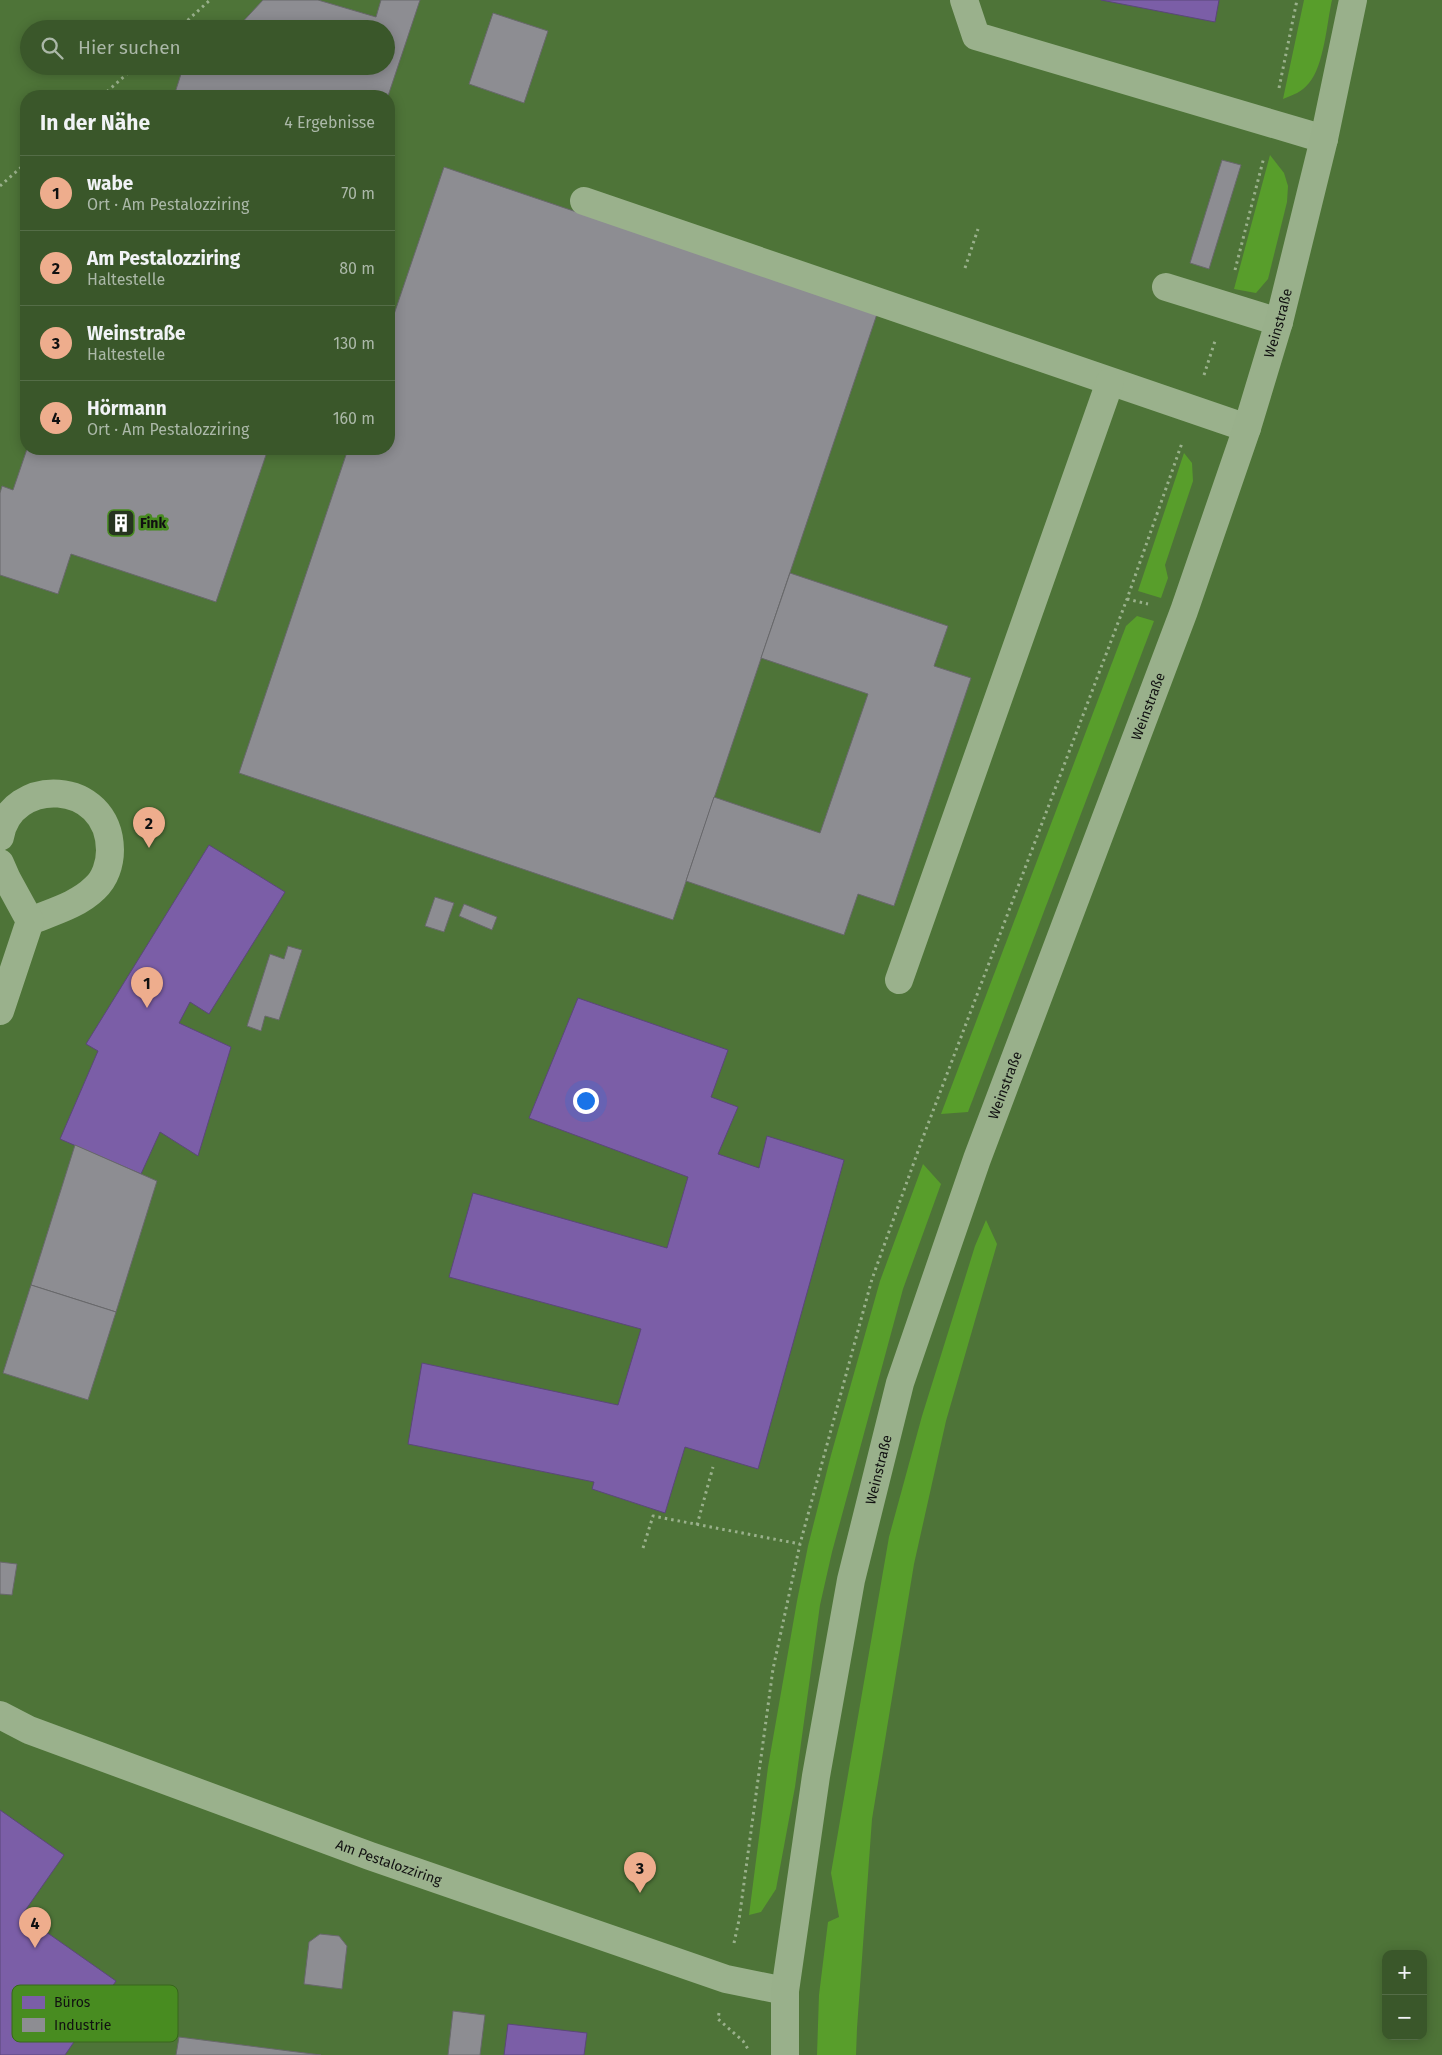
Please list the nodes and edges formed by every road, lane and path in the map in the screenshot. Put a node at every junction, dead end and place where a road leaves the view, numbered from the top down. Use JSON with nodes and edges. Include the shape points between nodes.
{"nodes":[{"id":1,"x":210,"y":0,"type":"edge"},
{"id":2,"x":964,"y":0,"type":"edge"},
{"id":3,"x":1297,"y":0,"type":"edge"},
{"id":4,"x":1353,"y":0,"type":"edge"},
{"id":5,"x":188,"y":20,"type":"edge"},
{"id":6,"x":126,"y":75,"type":"edge"},
{"id":7,"x":109,"y":90,"type":"edge"},
{"id":8,"x":1272,"y":125,"type":"junction"},
{"id":9,"x":1324,"y":139,"type":"junction"},
{"id":10,"x":20,"y":168,"type":"edge"},
{"id":11,"x":0,"y":186,"type":"edge"},
{"id":12,"x":584,"y":201,"type":"dead end"},
{"id":13,"x":978,"y":229,"type":"dead end"},
{"id":14,"x":965,"y":268,"type":"dead end"},
{"id":15,"x":1166,"y":287,"type":"dead end"},
{"id":16,"x":1226,"y":306,"type":"junction"},
{"id":17,"x":1279,"y":322,"type":"junction"},
{"id":18,"x":1110,"y":382,"type":"junction"},
{"id":19,"x":1193,"y":411,"type":"junction"},
{"id":20,"x":1246,"y":428,"type":"junction"},
{"id":21,"x":0,"y":838,"type":"edge"},
{"id":22,"x":0,"y":863,"type":"edge"},
{"id":23,"x":30,"y":921,"type":"junction"},
{"id":24,"x":899,"y":980,"type":"dead end"},
{"id":25,"x":0,"y":1011,"type":"edge"},
{"id":26,"x":713,"y":1467,"type":"dead end"},
{"id":27,"x":697,"y":1525,"type":"junction"},
{"id":28,"x":800,"y":1544,"type":"junction"},
{"id":29,"x":643,"y":1548,"type":"dead end"},
{"id":30,"x":0,"y":1715,"type":"edge"},
{"id":31,"x":739,"y":1920,"type":"dead end"},
{"id":32,"x":785,"y":1991,"type":"junction"},
{"id":33,"x":785,"y":2055,"type":"edge"}],
"edges":[{"from":1,"to":5,"type":"path"},
{"from":2,"to":8,"type":"street","via":[[976,36]]},
{"from":3,"to":8,"type":"path"},
{"from":4,"to":9,"type":"main road","name":"Weinstraße"},
{"from":6,"to":7,"type":"path"},
{"from":8,"to":9,"type":"street"},
{"from":8,"to":16,"type":"path"},
{"from":9,"to":17,"type":"main road","name":"Weinstraße"},
{"from":10,"to":11,"type":"path"},
{"from":12,"to":18,"type":"street"},
{"from":13,"to":14,"type":"path"},
{"from":15,"to":16,"type":"street"},
{"from":16,"to":17,"type":"street"},
{"from":16,"to":19,"type":"path"},
{"from":17,"to":20,"type":"main road","name":"Weinstraße"},
{"from":18,"to":19,"type":"street"},
{"from":18,"to":24,"type":"street"},
{"from":19,"to":20,"type":"street"},
{"from":19,"to":28,"type":"path","via":[[1123,609],[872,1279]]},
{"from":20,"to":32,"type":"main road","name":"Weinstraße","via":[[1184,611],[977,1159],[900,1383],[851,1580],[816,1776]]},
{"from":21,"to":23,"type":"street","via":[[9,817],[20,805],[36,796],[56,793],[75,797],[91,806],[103,821],[110,839],[106,874],[96,888],[82,899]]},
{"from":22,"to":23,"type":"street"},
{"from":23,"to":25,"type":"street"},
{"from":26,"to":27,"type":"path"},
{"from":27,"to":28,"type":"path"},
{"from":27,"to":29,"type":"path","via":[[653,1516]]},
{"from":28,"to":31,"type":"path","via":[[773,1669]]},
{"from":30,"to":32,"type":"street","name":"Am Pestalozziring","via":[[29,1730],[370,1856],[726,1979]]},
{"from":32,"to":33,"type":"main road","name":"Weinstraße"}]}
